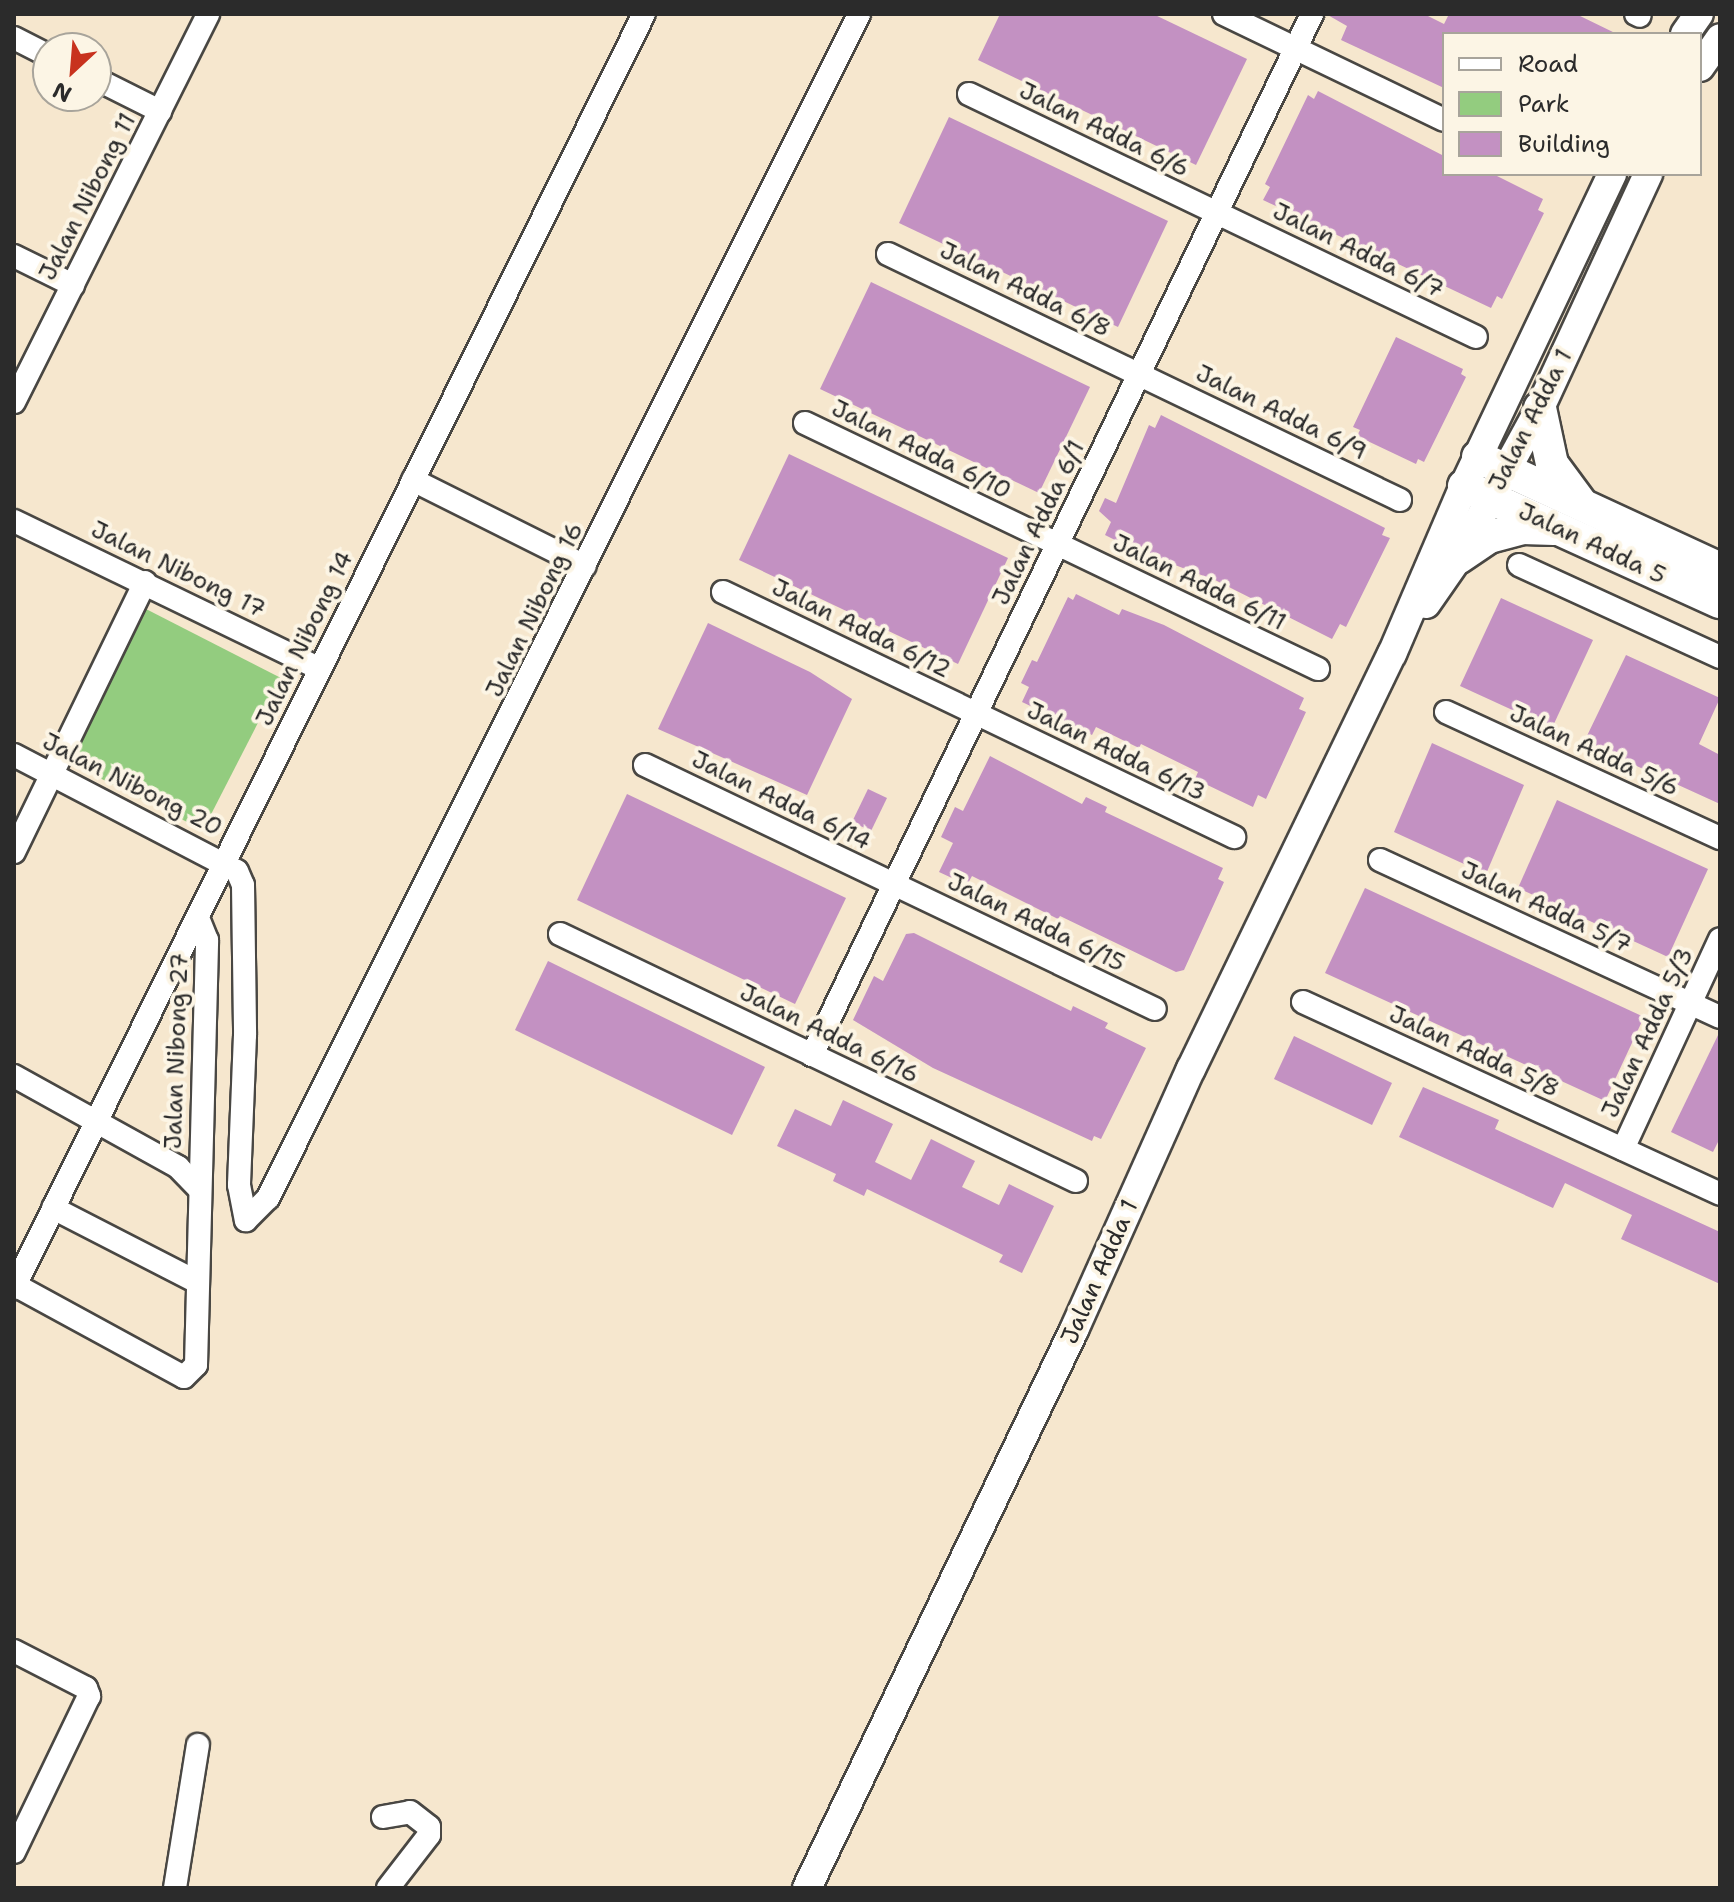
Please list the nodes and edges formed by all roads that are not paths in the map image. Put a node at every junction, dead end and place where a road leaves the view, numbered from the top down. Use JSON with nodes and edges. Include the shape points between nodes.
{"nodes":[{"id":1,"x":208,"y":14,"type":"edge"},
{"id":2,"x":644,"y":14,"type":"edge"},
{"id":3,"x":859,"y":14,"type":"edge"},
{"id":4,"x":1224,"y":14,"type":"edge"},
{"id":5,"x":1312,"y":14,"type":"edge"},
{"id":6,"x":1699,"y":14,"type":"edge"},
{"id":7,"x":1686,"y":32,"type":"edge"},
{"id":8,"x":14,"y":38,"type":"edge"},
{"id":9,"x":1720,"y":38,"type":"edge"},
{"id":10,"x":32,"y":47,"type":"edge"},
{"id":11,"x":1295,"y":48,"type":"junction"},
{"id":12,"x":1702,"y":64,"type":"edge"},
{"id":13,"x":112,"y":87,"type":"edge"},
{"id":14,"x":969,"y":94,"type":"dead end"},
{"id":15,"x":160,"y":111,"type":"junction"},
{"id":16,"x":1442,"y":119,"type":"edge"},
{"id":17,"x":1611,"y":176,"type":"edge"},
{"id":18,"x":1647,"y":176,"type":"edge"},
{"id":19,"x":1217,"y":212,"type":"junction"},
{"id":20,"x":888,"y":254,"type":"dead end"},
{"id":21,"x":14,"y":256,"type":"edge"},
{"id":22,"x":73,"y":285,"type":"junction"},
{"id":23,"x":1476,"y":337,"type":"dead end"},
{"id":24,"x":1139,"y":374,"type":"junction"},
{"id":25,"x":14,"y":402,"type":"edge"},
{"id":26,"x":1540,"y":408,"type":"junction"},
{"id":27,"x":805,"y":423,"type":"dead end"},
{"id":28,"x":1485,"y":478,"type":"junction"},
{"id":29,"x":413,"y":480,"type":"junction"},
{"id":30,"x":1400,"y":500,"type":"dead end"},
{"id":31,"x":1584,"y":505,"type":"junction"},
{"id":32,"x":14,"y":521,"type":"edge"},
{"id":33,"x":1561,"y":530,"type":"junction"},
{"id":34,"x":1057,"y":544,"type":"junction"},
{"id":35,"x":1458,"y":558,"type":"junction"},
{"id":36,"x":1519,"y":565,"type":"dead end"},
{"id":37,"x":585,"y":566,"type":"junction"},
{"id":38,"x":1720,"y":569,"type":"edge"},
{"id":39,"x":145,"y":582,"type":"junction"},
{"id":40,"x":723,"y":592,"type":"dead end"},
{"id":41,"x":1720,"y":602,"type":"edge"},
{"id":42,"x":1392,"y":654,"type":"junction"},
{"id":43,"x":1720,"y":657,"type":"edge"},
{"id":44,"x":318,"y":668,"type":"junction"},
{"id":45,"x":1318,"y":669,"type":"dead end"},
{"id":46,"x":1446,"y":712,"type":"dead end"},
{"id":47,"x":976,"y":713,"type":"junction"},
{"id":48,"x":14,"y":755,"type":"edge"},
{"id":49,"x":645,"y":765,"type":"dead end"},
{"id":50,"x":51,"y":774,"type":"junction"},
{"id":51,"x":1234,"y":837,"type":"dead end"},
{"id":52,"x":1720,"y":838,"type":"edge"},
{"id":53,"x":14,"y":852,"type":"edge"},
{"id":54,"x":1380,"y":860,"type":"dead end"},
{"id":55,"x":226,"y":862,"type":"junction"},
{"id":56,"x":895,"y":884,"type":"junction"},
{"id":57,"x":198,"y":918,"type":"junction"},
{"id":58,"x":560,"y":934,"type":"dead end"},
{"id":59,"x":1720,"y":939,"type":"edge"},
{"id":60,"x":1303,"y":1002,"type":"dead end"},
{"id":61,"x":1691,"y":1003,"type":"junction"},
{"id":62,"x":1155,"y":1009,"type":"dead end"},
{"id":63,"x":1720,"y":1017,"type":"edge"},
{"id":64,"x":812,"y":1055,"type":"junction"},
{"id":65,"x":14,"y":1076,"type":"edge"},
{"id":66,"x":96,"y":1120,"type":"junction"},
{"id":67,"x":1623,"y":1149,"type":"junction"},
{"id":68,"x":1076,"y":1181,"type":"dead end"},
{"id":69,"x":198,"y":1188,"type":"junction"},
{"id":70,"x":1720,"y":1194,"type":"edge"},
{"id":71,"x":53,"y":1208,"type":"junction"},
{"id":72,"x":197,"y":1282,"type":"junction"},
{"id":73,"x":15,"y":1287,"type":"edge"},
{"id":74,"x":14,"y":1651,"type":"edge"},
{"id":75,"x":198,"y":1745,"type":"dead end"},
{"id":76,"x":383,"y":1817,"type":"dead end"},
{"id":77,"x":14,"y":1852,"type":"edge"},
{"id":78,"x":175,"y":1888,"type":"edge"},
{"id":79,"x":388,"y":1888,"type":"edge"},
{"id":80,"x":807,"y":1888,"type":"edge"}],
"edges":[{"from":1,"to":15,"type":"street","name":"Jalan Nibong 11"},
{"from":2,"to":29,"type":"street","name":"Jalan Nibong 14"},
{"from":3,"to":37,"type":"street","name":"Jalan Nibong 16"},
{"from":4,"to":11,"type":"street"},
{"from":5,"to":11,"type":"street","name":"Jalan Adda 6/1"},
{"from":6,"to":7,"type":"street"},
{"from":8,"to":10,"type":"street"},
{"from":9,"to":12,"type":"street"},
{"from":11,"to":16,"type":"street"},
{"from":11,"to":19,"type":"street","name":"Jalan Adda 6/1"},
{"from":13,"to":15,"type":"street"},
{"from":14,"to":19,"type":"street","name":"Jalan Adda 6/6"},
{"from":15,"to":22,"type":"street","name":"Jalan Nibong 11"},
{"from":17,"to":28,"type":"street","name":"Jalan Adda 1"},
{"from":18,"to":26,"type":"street","name":"Jalan Adda 1"},
{"from":19,"to":23,"type":"street","name":"Jalan Adda 6/7"},
{"from":19,"to":24,"type":"street","name":"Jalan Adda 6/1"},
{"from":20,"to":24,"type":"street","name":"Jalan Adda 6/8"},
{"from":21,"to":22,"type":"street"},
{"from":22,"to":25,"type":"street","name":"Jalan Nibong 11"},
{"from":24,"to":30,"type":"street","name":"Jalan Adda 6/9"},
{"from":24,"to":34,"type":"street","name":"Jalan Adda 6/1"},
{"from":26,"to":28,"type":"street","name":"Jalan Adda 1"},
{"from":26,"to":31,"type":"main road","via":[[1552,464]]},
{"from":27,"to":34,"type":"street","name":"Jalan Adda 6/10"},
{"from":28,"to":31,"type":"main road","name":"Jalan Adda 5"},
{"from":28,"to":33,"type":"main road","name":"Jalan Adda 5"},
{"from":28,"to":35,"type":"street","name":"Jalan Adda 1"},
{"from":28,"to":42,"type":"street","name":"Jalan Adda 1"},
{"from":29,"to":37,"type":"street"},
{"from":29,"to":44,"type":"street","name":"Jalan Nibong 14"},
{"from":31,"to":38,"type":"main road","name":"Jalan Adda 5"},
{"from":32,"to":39,"type":"street","name":"Jalan Nibong 17"},
{"from":33,"to":35,"type":"main road","via":[[1523,528],[1489,537]]},
{"from":33,"to":41,"type":"main road","name":"Jalan Adda 5"},
{"from":34,"to":45,"type":"street","name":"Jalan Adda 6/11"},
{"from":34,"to":47,"type":"street","name":"Jalan Adda 6/1"},
{"from":35,"to":42,"type":"street","name":"Jalan Adda 1"},
{"from":36,"to":43,"type":"street"},
{"from":37,"to":55,"type":"street","name":"Jalan Nibong 16","via":[[268,1198],[246,1220],[239,1185],[243,885]]},
{"from":39,"to":44,"type":"street","name":"Jalan Nibong 17"},
{"from":39,"to":50,"type":"street"},
{"from":40,"to":47,"type":"street","name":"Jalan Adda 6/12"},
{"from":42,"to":80,"type":"street","name":"Jalan Adda 1"},
{"from":44,"to":55,"type":"street","name":"Jalan Nibong 14"},
{"from":46,"to":52,"type":"street","name":"Jalan Adda 5/6"},
{"from":47,"to":51,"type":"street","name":"Jalan Adda 6/13"},
{"from":47,"to":56,"type":"street","name":"Jalan Adda 6/1"},
{"from":48,"to":50,"type":"street","name":"Jalan Nibong 20"},
{"from":49,"to":56,"type":"street","name":"Jalan Adda 6/14"},
{"from":50,"to":53,"type":"street"},
{"from":50,"to":55,"type":"street","name":"Jalan Nibong 20"},
{"from":54,"to":61,"type":"street","name":"Jalan Adda 5/7"},
{"from":55,"to":57,"type":"street","name":"Jalan Nibong 14"},
{"from":56,"to":62,"type":"street","name":"Jalan Adda 6/15"},
{"from":56,"to":64,"type":"street","name":"Jalan Adda 6/1"},
{"from":57,"to":66,"type":"street","name":"Jalan Nibong 14"},
{"from":57,"to":69,"type":"street","name":"Jalan Nibong 27","via":[[207,940]]},
{"from":58,"to":64,"type":"street","name":"Jalan Adda 6/16"},
{"from":59,"to":61,"type":"street","name":"Jalan Adda 5/3"},
{"from":60,"to":67,"type":"street","name":"Jalan Adda 5/8"},
{"from":61,"to":63,"type":"street"},
{"from":61,"to":67,"type":"street","name":"Jalan Adda 5/3"},
{"from":64,"to":68,"type":"street","name":"Jalan Adda 6/16"},
{"from":65,"to":66,"type":"street"},
{"from":66,"to":69,"type":"street","via":[[178,1167]]},
{"from":66,"to":71,"type":"street","name":"Jalan Nibong 14"},
{"from":67,"to":70,"type":"street","name":"Jalan Adda 5/8"},
{"from":69,"to":72,"type":"street","name":"Jalan Nibong 27"},
{"from":71,"to":72,"type":"street"},
{"from":71,"to":73,"type":"street","name":"Jalan Nibong 14"},
{"from":72,"to":73,"type":"street","name":"Jalan Nibong 27","via":[[196,1365],[184,1377]]},
{"from":74,"to":77,"type":"street","via":[[86,1688],[89,1696]]},
{"from":75,"to":78,"type":"street"},
{"from":76,"to":79,"type":"street","via":[[410,1812],[429,1827],[429,1835]]}]}
